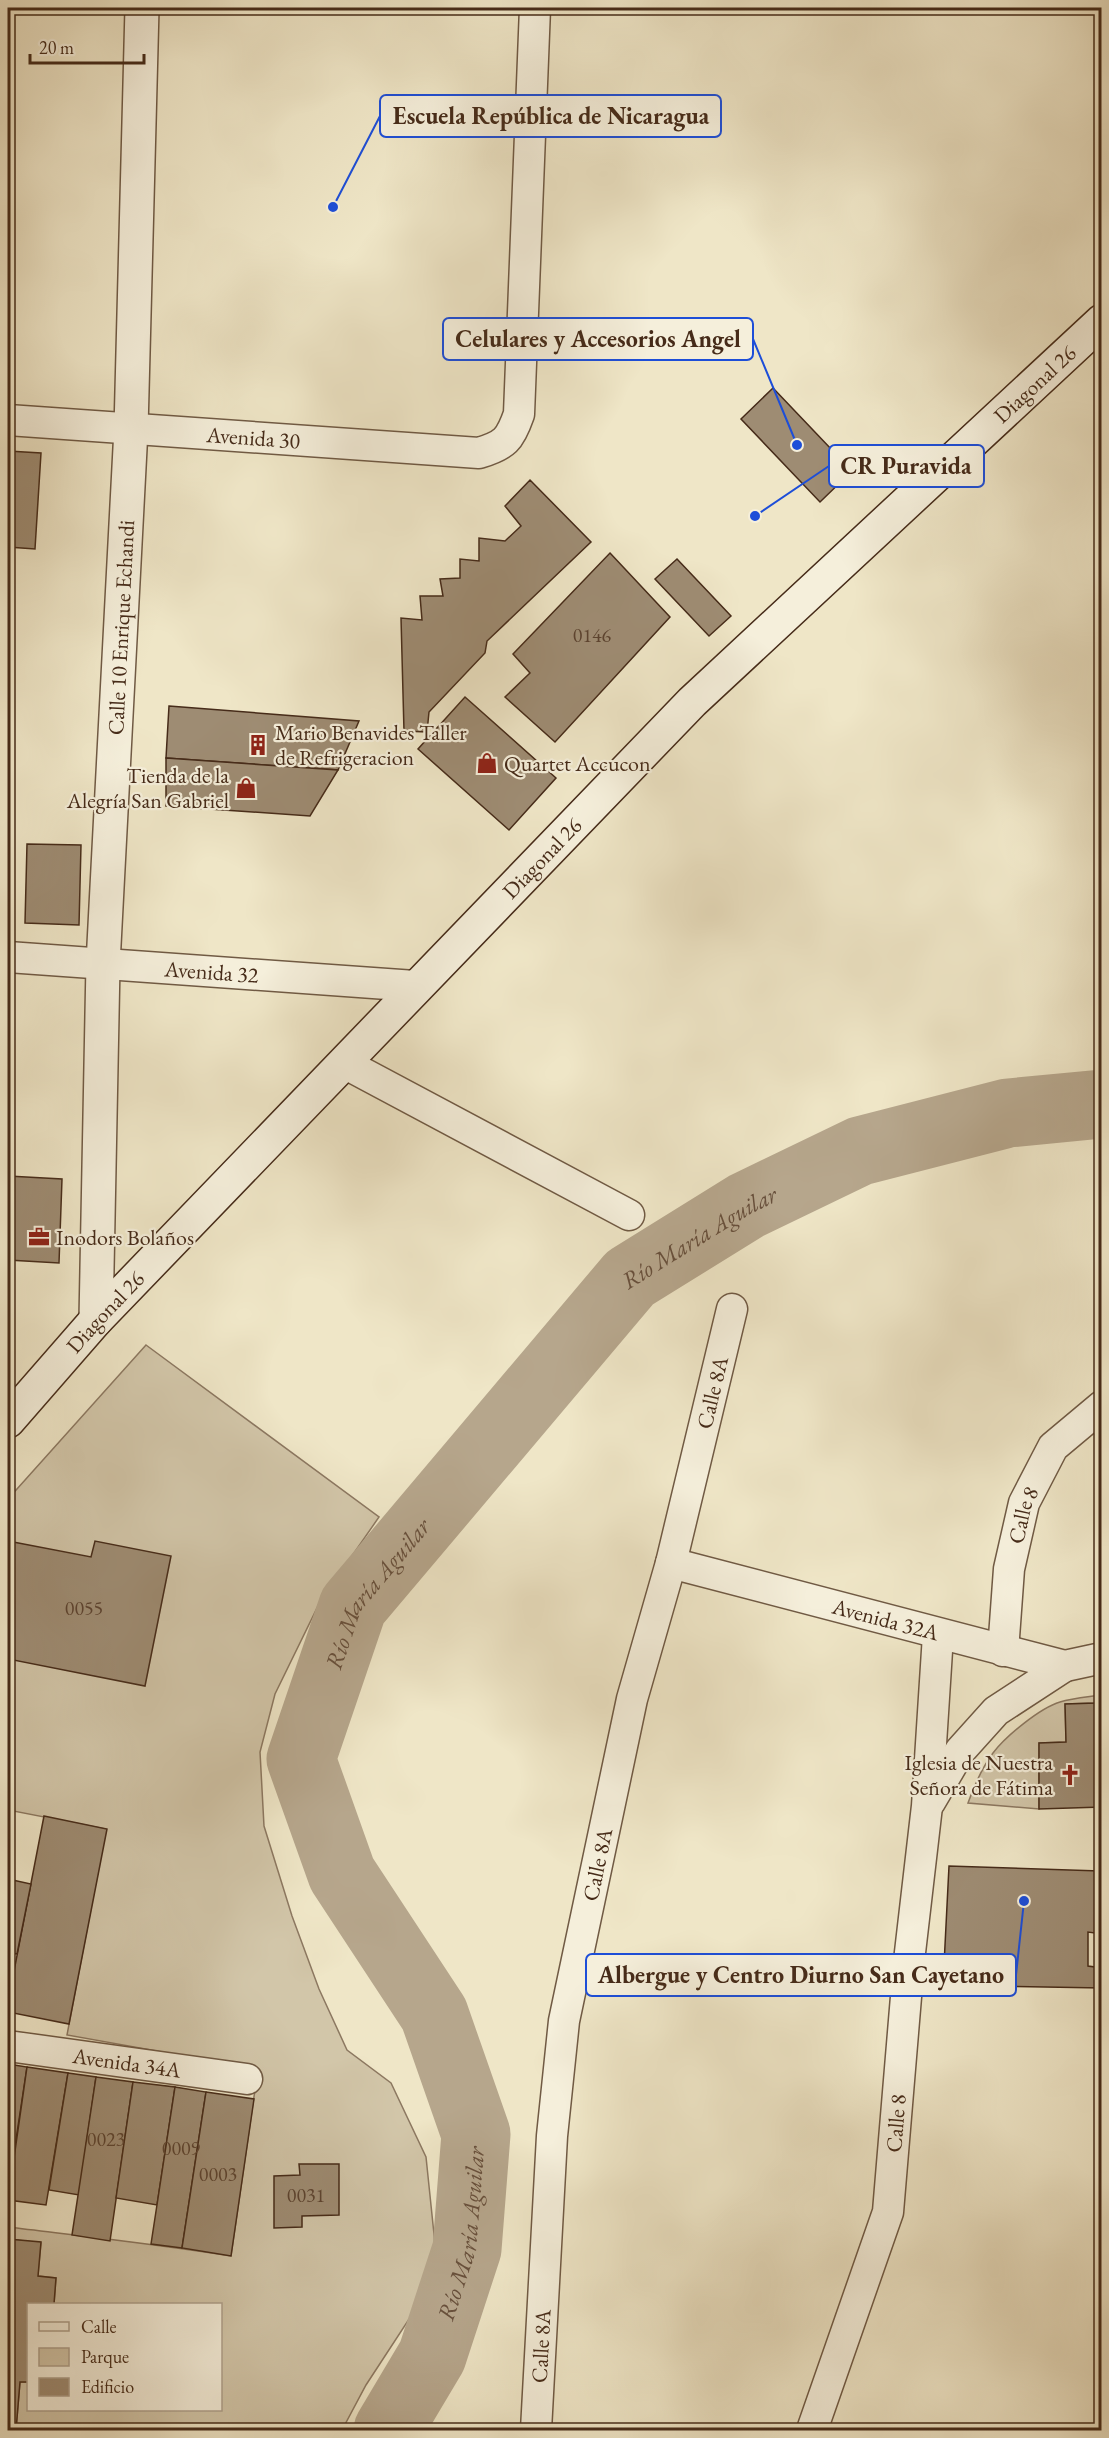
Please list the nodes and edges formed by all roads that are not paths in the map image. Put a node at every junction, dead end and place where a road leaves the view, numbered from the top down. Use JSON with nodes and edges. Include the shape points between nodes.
{"nodes":[{"id":1,"x":142,"y":8,"type":"edge"},
{"id":2,"x":535,"y":8,"type":"edge"},
{"id":3,"x":1101,"y":321,"type":"edge"},
{"id":4,"x":8,"y":420,"type":"edge"},
{"id":5,"x":130,"y":429,"type":"junction"},
{"id":6,"x":8,"y":957,"type":"edge"},
{"id":7,"x":103,"y":964,"type":"junction"},
{"id":8,"x":416,"y":987,"type":"junction"},
{"id":9,"x":344,"y":1063,"type":"junction"},
{"id":10,"x":629,"y":1215,"type":"dead end"},
{"id":11,"x":732,"y":1309,"type":"dead end"},
{"id":12,"x":96,"y":1320,"type":"junction"},
{"id":13,"x":1101,"y":1406,"type":"edge"},
{"id":14,"x":8,"y":1421,"type":"edge"},
{"id":15,"x":671,"y":1563,"type":"junction"},
{"id":16,"x":938,"y":1635,"type":"junction"},
{"id":17,"x":1003,"y":1651,"type":"junction"},
{"id":18,"x":1101,"y":1658,"type":"edge"},
{"id":19,"x":1065,"y":1666,"type":"junction"},
{"id":20,"x":927,"y":1806,"type":"junction"},
{"id":21,"x":8,"y":2046,"type":"edge"},
{"id":22,"x":247,"y":2079,"type":"dead end"},
{"id":23,"x":536,"y":2430,"type":"edge"},
{"id":24,"x":812,"y":2430,"type":"edge"}],
"edges":[{"from":1,"to":5,"type":"main road","name":"Calle 10 Enrique Echandi"},
{"from":2,"to":5,"type":"street","name":"Avenida 30","via":[[519,414],[512,434],[499,447],[479,453]]},
{"from":3,"to":8,"type":"main road","name":"Diagonal 26","via":[[692,702]]},
{"from":4,"to":5,"type":"street","name":"Avenida 30"},
{"from":5,"to":7,"type":"main road","name":"Calle 10 Enrique Echandi"},
{"from":6,"to":7,"type":"street","name":"Avenida 32"},
{"from":7,"to":8,"type":"street","name":"Avenida 32"},
{"from":7,"to":12,"type":"main road","name":"Calle 10 Enrique Echandi"},
{"from":8,"to":9,"type":"main road","name":"Diagonal 26"},
{"from":9,"to":10,"type":"street"},
{"from":9,"to":12,"type":"main road","name":"Diagonal 26"},
{"from":11,"to":15,"type":"street","name":"Calle 8A"},
{"from":12,"to":14,"type":"main road","name":"Diagonal 26"},
{"from":13,"to":17,"type":"street","name":"Calle 8","via":[[1053,1447],[1024,1503],[1009,1569]]},
{"from":15,"to":16,"type":"street","name":"Avenida 32A"},
{"from":15,"to":23,"type":"street","name":"Calle 8A","via":[[632,1699],[564,2021],[552,2136]]},
{"from":16,"to":17,"type":"street","name":"Avenida 32A"},
{"from":16,"to":20,"type":"street","name":"Calle 8"},
{"from":17,"to":19,"type":"street","name":"Avenida 32A"},
{"from":18,"to":19,"type":"street","name":"Avenida 32A"},
{"from":19,"to":20,"type":"street","name":"Calle 8","via":[[996,1711],[960,1751]]},
{"from":20,"to":24,"type":"street","name":"Calle 8","via":[[909,1961],[888,2212]]},
{"from":21,"to":22,"type":"street","name":"Avenida 34A"}]}
